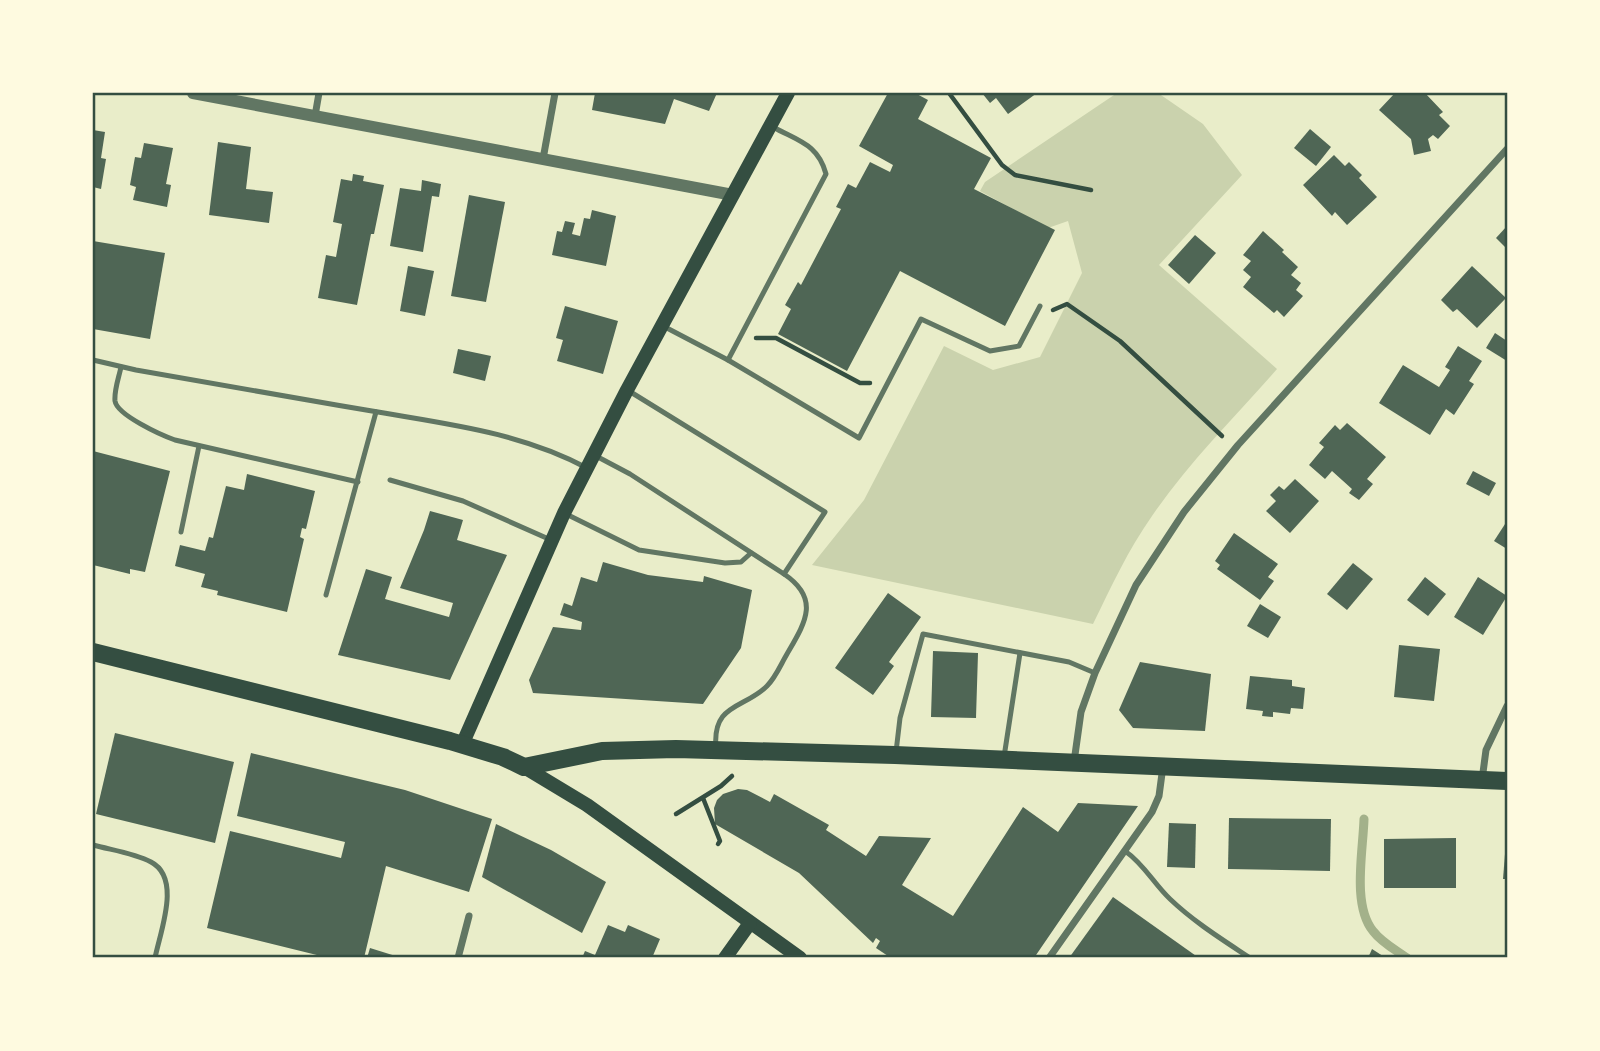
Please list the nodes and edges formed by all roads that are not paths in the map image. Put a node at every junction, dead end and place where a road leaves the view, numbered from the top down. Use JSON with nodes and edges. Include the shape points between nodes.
{"nodes":[{"id":1,"x":192,"y":93,"type":"edge"},
{"id":2,"x":319,"y":93,"type":"edge"},
{"id":3,"x":555,"y":93,"type":"edge"},
{"id":4,"x":788,"y":93,"type":"edge"},
{"id":5,"x":315,"y":116,"type":"junction"},
{"id":6,"x":770,"y":126,"type":"junction"},
{"id":7,"x":1507,"y":149,"type":"edge"},
{"id":8,"x":543,"y":159,"type":"junction"},
{"id":9,"x":733,"y":195,"type":"junction"},
{"id":10,"x":1040,"y":306,"type":"dead end"},
{"id":11,"x":662,"y":325,"type":"junction"},
{"id":12,"x":93,"y":360,"type":"edge"},
{"id":13,"x":728,"y":360,"type":"junction"},
{"id":14,"x":121,"y":367,"type":"junction"},
{"id":15,"x":627,"y":390,"type":"junction"},
{"id":16,"x":376,"y":412,"type":"junction"},
{"id":17,"x":200,"y":446,"type":"junction"},
{"id":18,"x":591,"y":461,"type":"junction"},
{"id":19,"x":390,"y":480,"type":"dead end"},
{"id":20,"x":358,"y":482,"type":"junction"},
{"id":21,"x":565,"y":513,"type":"junction"},
{"id":22,"x":181,"y":531,"type":"dead end"},
{"id":23,"x":551,"y":540,"type":"junction"},
{"id":24,"x":751,"y":553,"type":"junction"},
{"id":25,"x":784,"y":574,"type":"junction"},
{"id":26,"x":326,"y":595,"type":"dead end"},
{"id":27,"x":93,"y":652,"type":"edge"},
{"id":28,"x":1020,"y":653,"type":"junction"},
{"id":29,"x":1095,"y":673,"type":"junction"},
{"id":30,"x":1507,"y":706,"type":"edge"},
{"id":31,"x":462,"y":745,"type":"junction"},
{"id":32,"x":716,"y":751,"type":"junction"},
{"id":33,"x":895,"y":755,"type":"junction"},
{"id":34,"x":1004,"y":760,"type":"junction"},
{"id":35,"x":1074,"y":763,"type":"junction"},
{"id":36,"x":1163,"y":766,"type":"junction"},
{"id":37,"x":524,"y":767,"type":"junction"},
{"id":38,"x":1482,"y":780,"type":"junction"},
{"id":39,"x":1507,"y":781,"type":"edge"},
{"id":40,"x":93,"y":845,"type":"edge"},
{"id":41,"x":1125,"y":851,"type":"junction"},
{"id":42,"x":469,"y":916,"type":"dead end"},
{"id":43,"x":750,"y":923,"type":"junction"},
{"id":44,"x":155,"y":958,"type":"edge"},
{"id":45,"x":458,"y":958,"type":"edge"},
{"id":46,"x":725,"y":958,"type":"edge"},
{"id":47,"x":800,"y":958,"type":"edge"},
{"id":48,"x":1049,"y":958,"type":"edge"},
{"id":49,"x":1250,"y":958,"type":"edge"}],
"edges":[{"from":1,"to":5,"type":"street"},
{"from":2,"to":5,"type":"street"},
{"from":3,"to":8,"type":"street"},
{"from":4,"to":6,"type":"main road"},
{"from":5,"to":8,"type":"street"},
{"from":6,"to":9,"type":"main road"},
{"from":6,"to":13,"type":"lane","via":[[816,151],[826,174]]},
{"from":7,"to":29,"type":"street","via":[[1216,470],[1141,578]]},
{"from":8,"to":9,"type":"street"},
{"from":9,"to":11,"type":"main road"},
{"from":10,"to":13,"type":"lane","via":[[1019,346],[990,351],[921,319],[859,438]]},
{"from":11,"to":13,"type":"lane"},
{"from":11,"to":15,"type":"main road"},
{"from":12,"to":14,"type":"lane"},
{"from":14,"to":16,"type":"lane"},
{"from":14,"to":17,"type":"lane","via":[[116,405],[159,434]]},
{"from":15,"to":18,"type":"main road"},
{"from":15,"to":25,"type":"lane","via":[[825,512]]},
{"from":16,"to":18,"type":"lane","via":[[512,437]]},
{"from":16,"to":20,"type":"lane"},
{"from":17,"to":20,"type":"lane"},
{"from":17,"to":22,"type":"lane"},
{"from":18,"to":21,"type":"main road"},
{"from":18,"to":24,"type":"lane","via":[[630,474]]},
{"from":19,"to":23,"type":"lane","via":[[463,501]]},
{"from":20,"to":26,"type":"lane"},
{"from":21,"to":23,"type":"main road"},
{"from":21,"to":24,"type":"lane","via":[[639,550],[725,563],[741,562]]},
{"from":23,"to":31,"type":"main road"},
{"from":24,"to":25,"type":"lane"},
{"from":25,"to":32,"type":"lane","via":[[806,598],[803,625],[771,682],[728,709],[715,737]]},
{"from":27,"to":31,"type":"main road"},
{"from":28,"to":29,"type":"lane","via":[[1069,662]]},
{"from":28,"to":33,"type":"lane","via":[[923,634]]},
{"from":28,"to":34,"type":"lane"},
{"from":29,"to":35,"type":"street","via":[[1081,712]]},
{"from":30,"to":38,"type":"street","via":[[1486,750]]},
{"from":31,"to":37,"type":"main road"},
{"from":32,"to":33,"type":"main road"},
{"from":32,"to":37,"type":"main road","via":[[602,751]]},
{"from":33,"to":34,"type":"main road"},
{"from":34,"to":35,"type":"main road"},
{"from":35,"to":36,"type":"main road"},
{"from":36,"to":38,"type":"main road"},
{"from":36,"to":41,"type":"street","via":[[1157,802]]},
{"from":37,"to":43,"type":"main road","via":[[587,805]]},
{"from":38,"to":39,"type":"main road"},
{"from":40,"to":44,"type":"lane","via":[[151,862],[165,880],[167,898]]},
{"from":41,"to":48,"type":"street"},
{"from":41,"to":49,"type":"lane","via":[[1180,908]]},
{"from":42,"to":45,"type":"street"},
{"from":43,"to":46,"type":"main road"},
{"from":43,"to":47,"type":"main road"}]}
